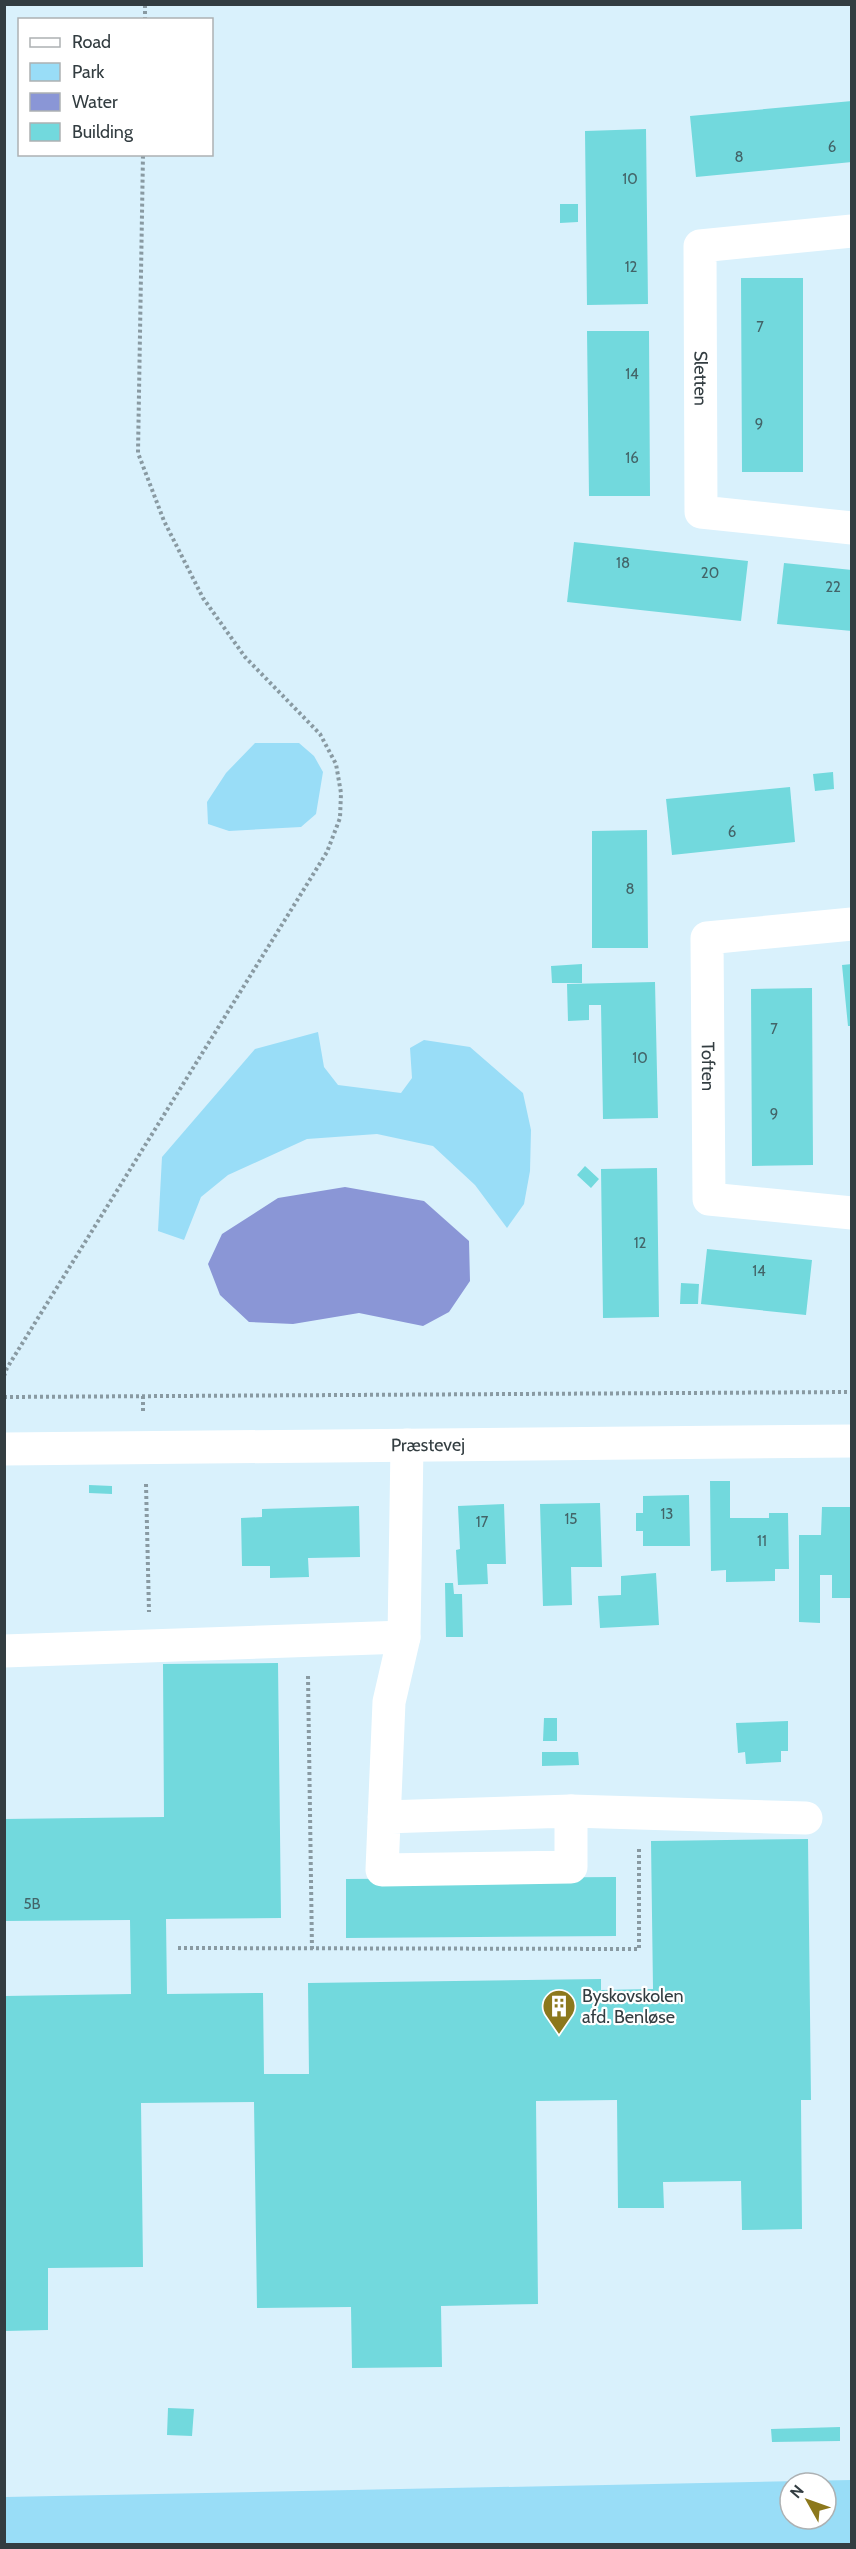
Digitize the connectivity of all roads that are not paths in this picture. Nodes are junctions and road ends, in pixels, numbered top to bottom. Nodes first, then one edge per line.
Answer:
1 (852, 231) edge
2 (852, 528) edge
3 (852, 924) edge
4 (852, 1213) edge
5 (852, 1441) edge
6 (407, 1445) junction
7 (4, 1449) edge
8 (404, 1637) junction
9 (4, 1651) edge
10 (570, 1810) junction
11 (384, 1817) junction
12 (806, 1818) dead end

1 - 2 street, Sletten
3 - 4 street, Toften
5 - 6 street, Præstevej
6 - 7 street, Præstevej
6 - 8 street
8 - 9 street
8 - 11 street
10 - 11 street
10 - 11 street
10 - 12 street

